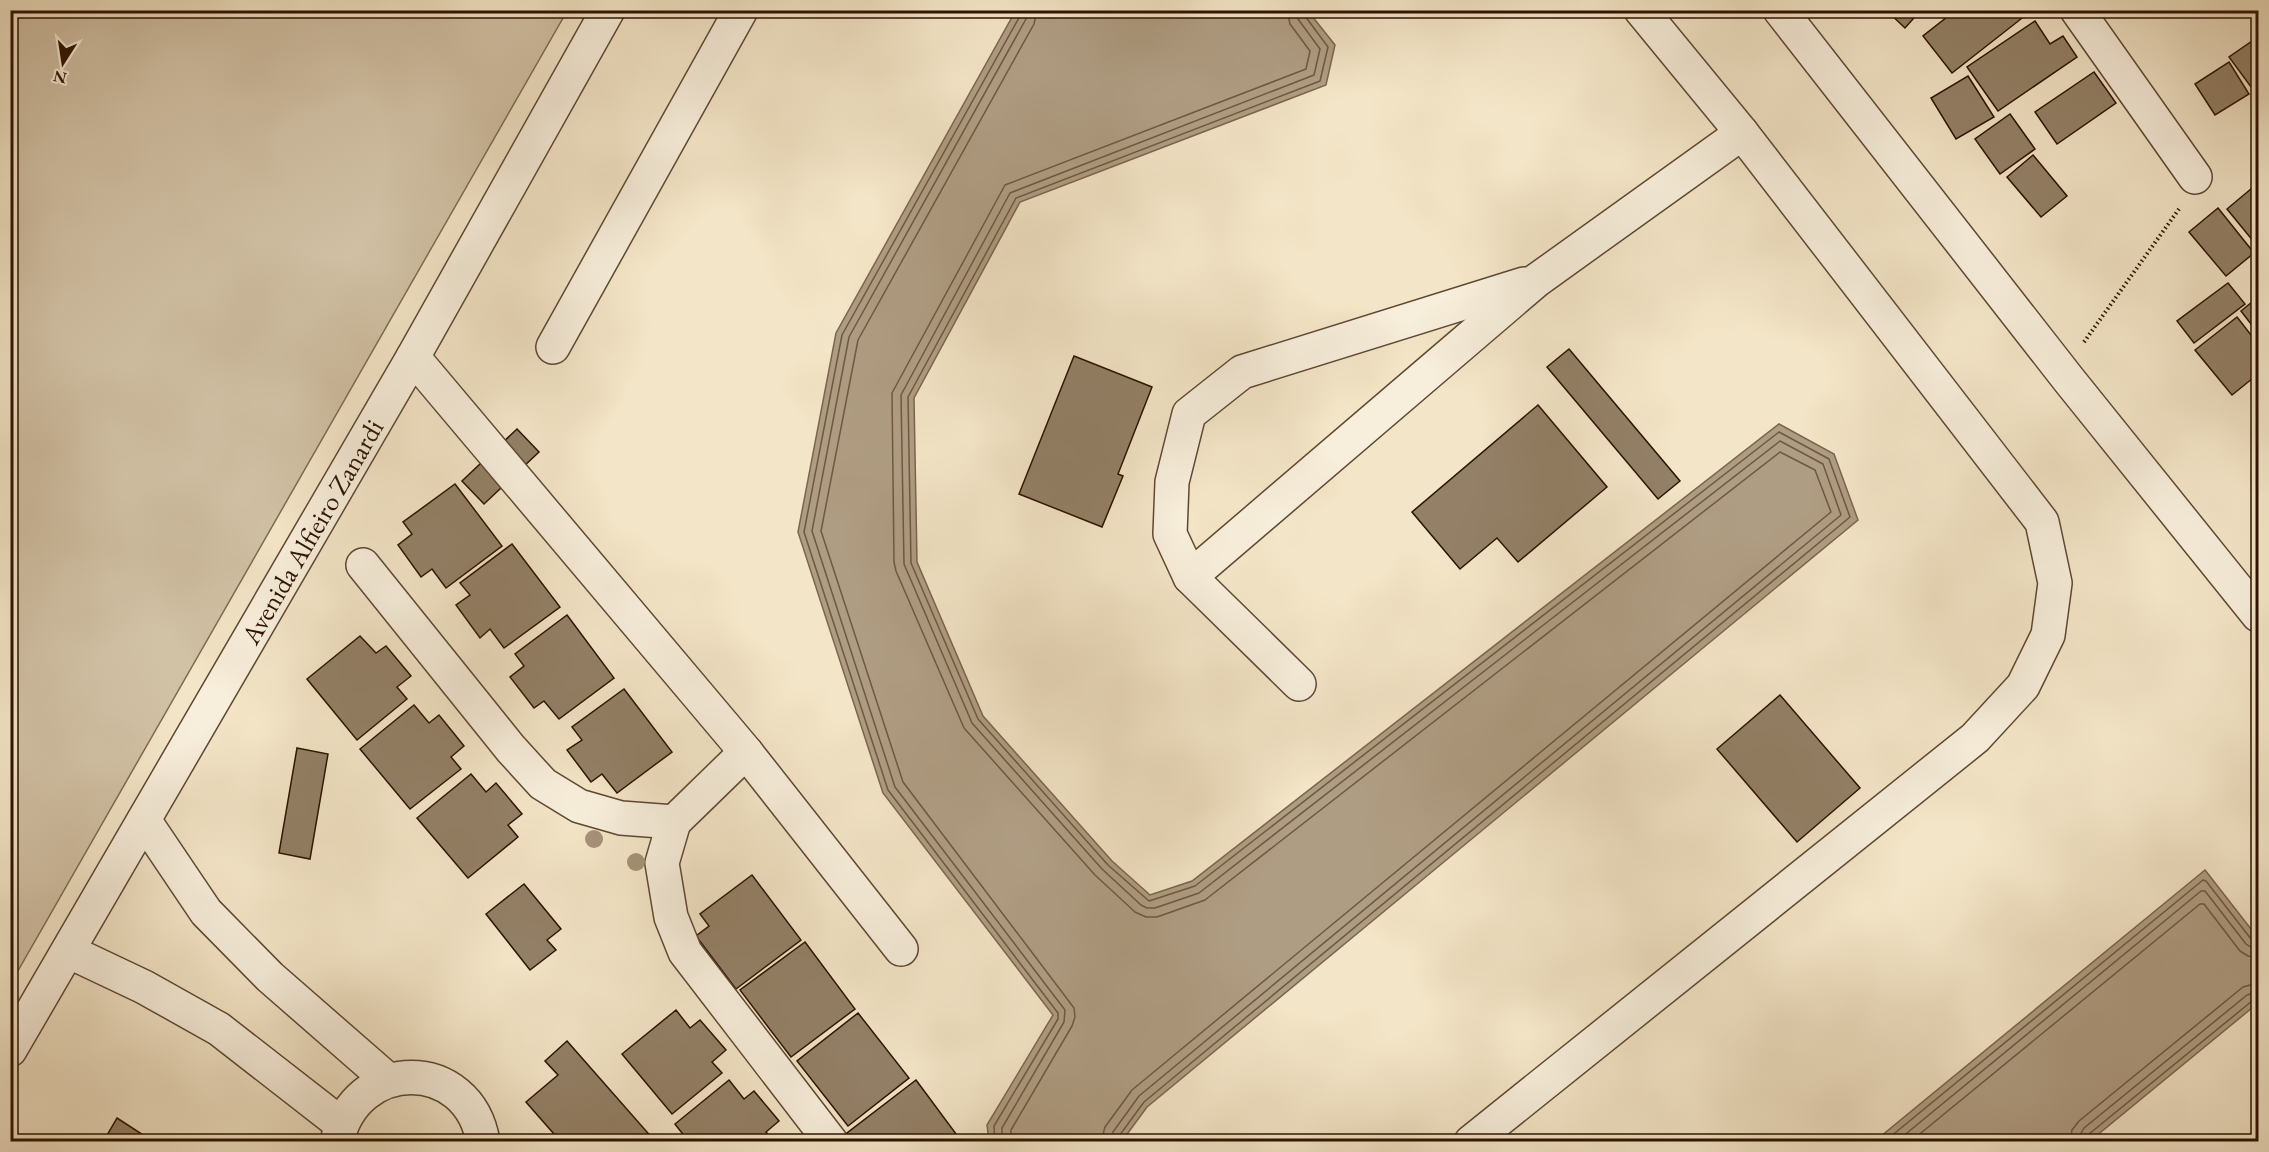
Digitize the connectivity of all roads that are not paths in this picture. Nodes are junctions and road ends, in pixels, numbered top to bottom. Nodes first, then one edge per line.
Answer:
1 (608, 10) edge
2 (741, 10) edge
3 (1641, 10) edge
4 (1779, 10) edge
5 (2077, 10) edge
6 (1742, 134) junction
7 (2194, 177) road end
8 (1537, 280) junction
9 (553, 347) dead end
10 (412, 357) junction
11 (363, 565) dead end
12 (1190, 577) junction
13 (2259, 615) edge
14 (1299, 684) dead end
15 (746, 752) junction
16 (144, 820) junction
17 (674, 822) junction
18 (901, 949) dead end
19 (68, 951) junction
20 (10, 1050) edge
21 (388, 1080) junction
22 (339, 1133) edge
23 (483, 1142) edge
24 (831, 1142) edge
25 (1471, 1142) edge

1 - 10 street, Avenida Alfieiro Zanardi
2 - 9 street
3 - 6 street
4 - 13 street
5 - 7 street
6 - 8 street
6 - 25 street
8 - 12 street
8 - 12 street
10 - 15 street
10 - 16 street, Avenida Alfieiro Zanardi
11 - 17 street
12 - 14 street
15 - 17 street
15 - 18 street
16 - 19 street, Avenida Alfieiro Zanardi
16 - 21 street
17 - 24 street
19 - 20 street, Avenida Alfieiro Zanardi
19 - 22 street
21 - 22 street
21 - 23 street

